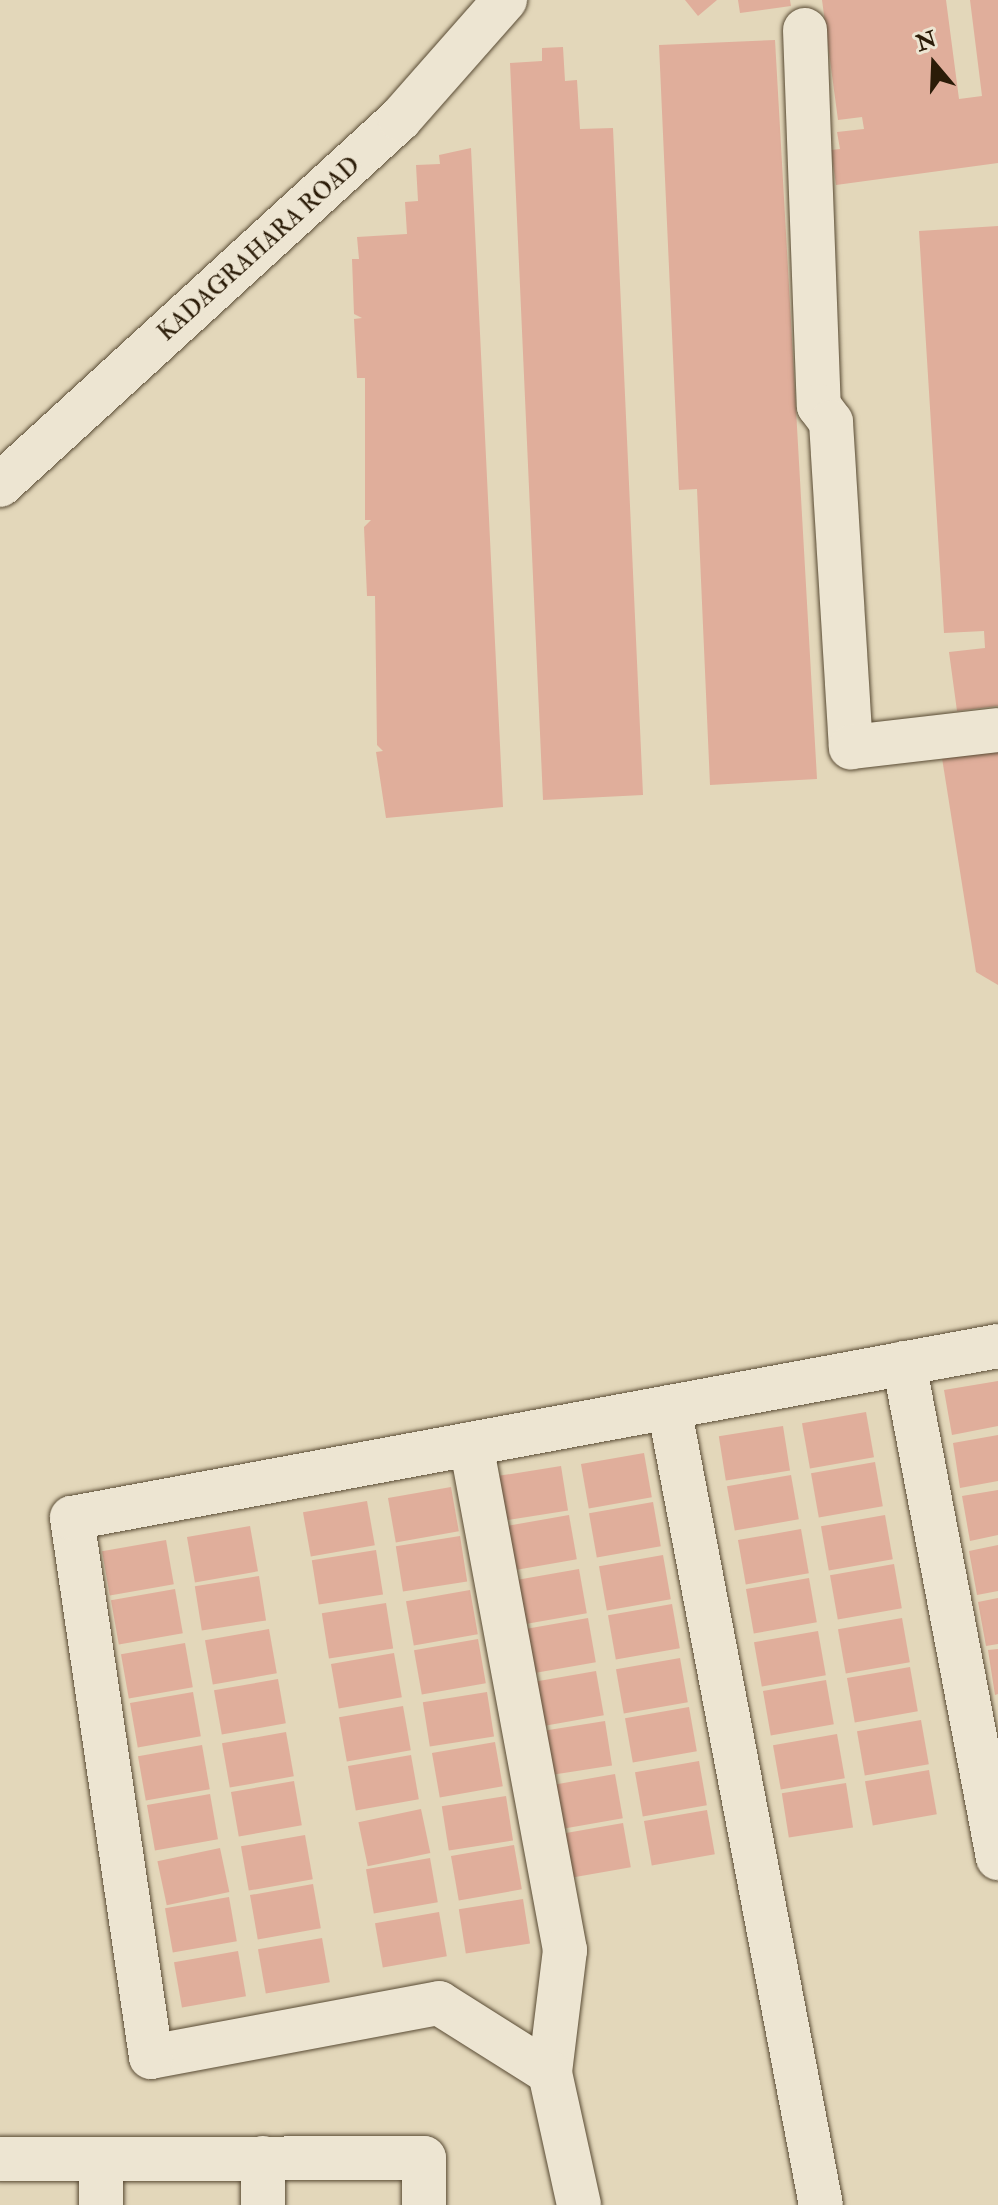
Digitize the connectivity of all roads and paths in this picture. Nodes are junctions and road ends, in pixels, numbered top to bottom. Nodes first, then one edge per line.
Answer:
1 (505, 0) edge
2 (805, 30) dead end
3 (0, 485) edge
4 (998, 730) edge
5 (998, 1346) edge
6 (904, 1363) junction
7 (669, 1407) junction
8 (471, 1444) junction
9 (998, 1858) edge
10 (550, 2073) junction
11 (263, 2158) junction
12 (0, 2159) edge
13 (101, 2159) junction
14 (101, 2205) edge
15 (263, 2205) edge
16 (424, 2205) edge
17 (579, 2205) edge
18 (821, 2205) edge

1 - 3 street, KADAGRAHARA ROAD
2 - 4 street
5 - 6 street
6 - 7 street
6 - 9 street
7 - 8 street
7 - 18 street
8 - 10 street
8 - 10 street
10 - 17 street
11 - 13 street
11 - 15 street
11 - 16 street
12 - 13 street
13 - 14 street

